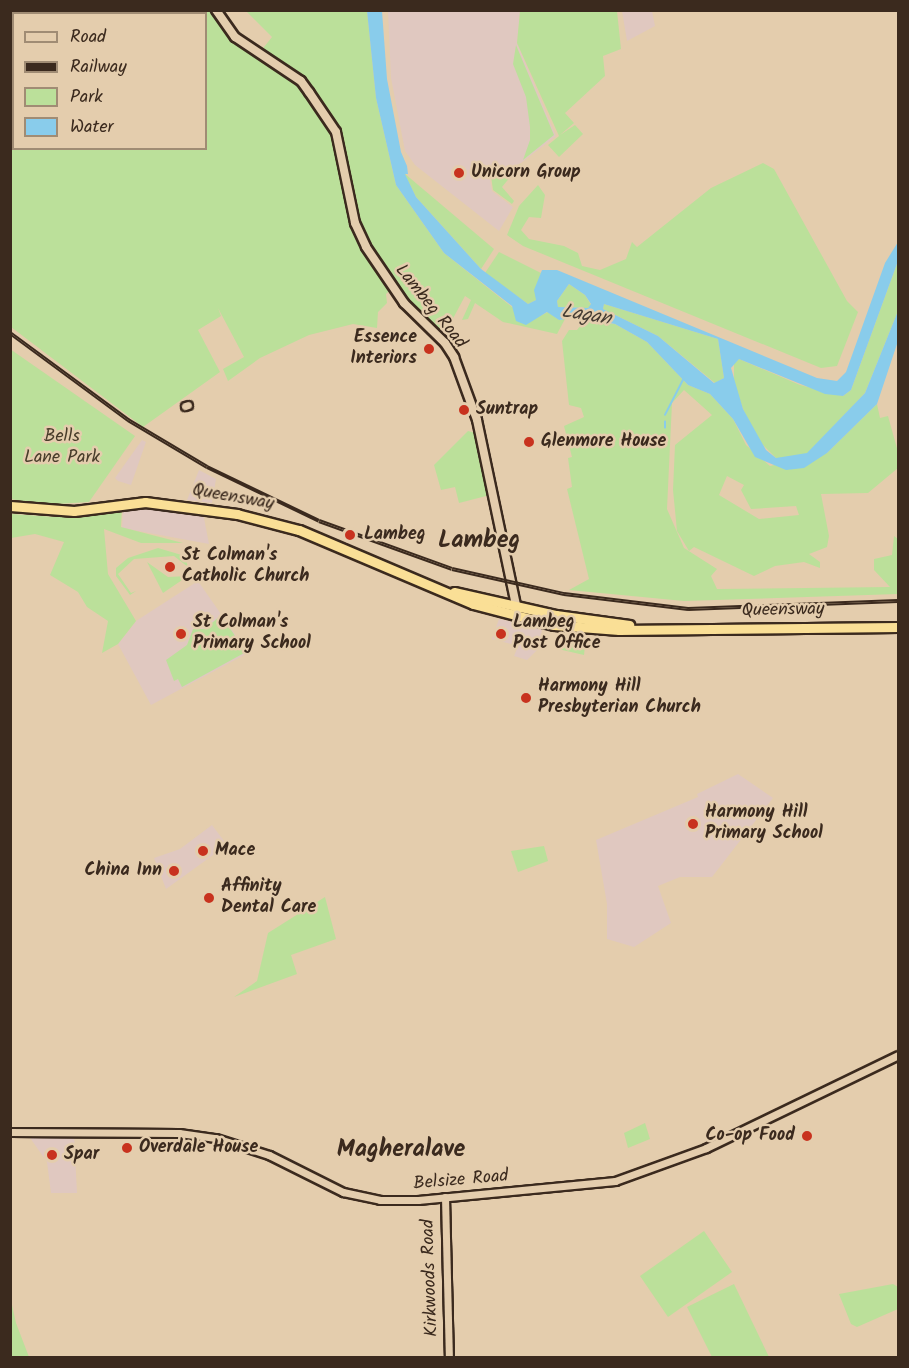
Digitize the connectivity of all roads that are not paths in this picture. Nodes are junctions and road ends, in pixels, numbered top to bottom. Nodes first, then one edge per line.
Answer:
1 (216, 10) edge
2 (10, 506) edge
3 (438, 588) junction
4 (516, 607) junction
5 (507, 615) junction
6 (523, 618) junction
7 (898, 627) edge
8 (667, 629) junction
9 (898, 1055) edge
10 (10, 1132) edge
11 (445, 1197) junction
12 (449, 1358) edge

1 - 4 main road, Lambeg Road
2 - 3 highway, Queensway
3 - 4 highway, Queensway
3 - 5 highway, Queensway
4 - 5 main road
4 - 6 main road
4 - 8 highway, Queensway
5 - 6 highway, Queensway
6 - 8 highway, Queensway
7 - 8 highway, Queensway
9 - 11 street, Belsize Road
10 - 11 street, Belsize Road
11 - 12 street, Kirkwoods Road

